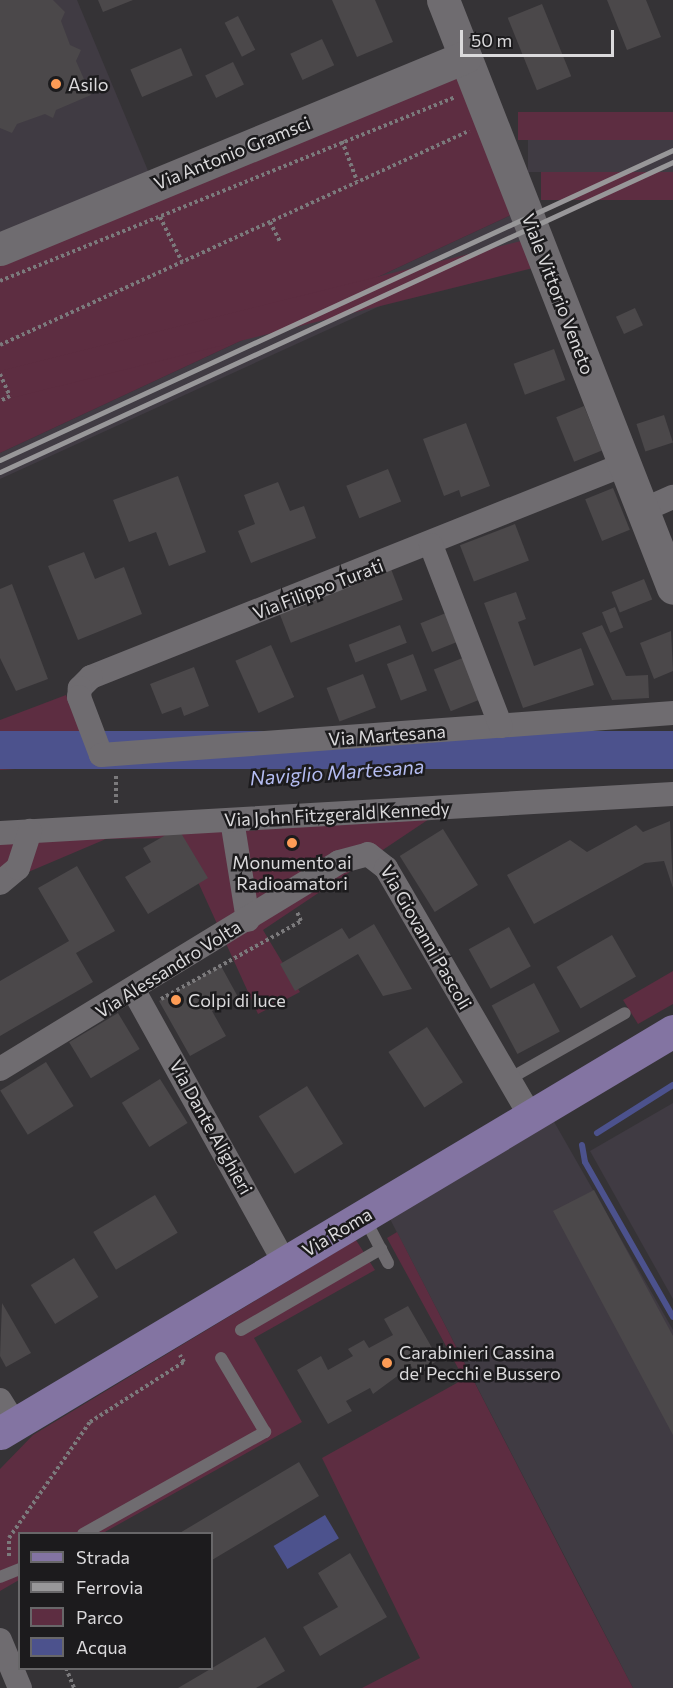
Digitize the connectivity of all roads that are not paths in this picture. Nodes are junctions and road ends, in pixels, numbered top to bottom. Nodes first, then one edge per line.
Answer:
1 (443, 0) edge
2 (465, 57) junction
3 (0, 249) edge
4 (623, 465) junction
5 (673, 497) edge
6 (641, 511) junction
7 (431, 544) junction
8 (673, 588) edge
9 (673, 713) edge
10 (501, 726) junction
11 (109, 762) joint
12 (673, 795) edge
13 (232, 820) junction
14 (30, 831) junction
15 (0, 833) edge
16 (0, 883) edge
17 (248, 920) junction
18 (134, 991) junction
19 (625, 1013) dead end
20 (673, 1031) edge
21 (0, 1069) edge
22 (509, 1079) junction
23 (531, 1117) junction
24 (363, 1216) junction
25 (381, 1249) junction
26 (285, 1263) junction
27 (388, 1263) dead end
28 (241, 1330) dead end
29 (221, 1358) dead end
30 (5, 1419) edge
31 (85, 1532) edge
32 (17, 1570) edge
33 (0, 1577) edge
34 (0, 1640) edge
35 (20, 1688) edge

1 - 2 street, Viale Vittorio Veneto
2 - 3 street, Via Antonio Gramsci
2 - 4 street, Viale Vittorio Veneto
4 - 6 street, Viale Vittorio Veneto
4 - 7 street, Via Filippo Turati
5 - 6 street
6 - 8 street, Viale Vittorio Veneto
7 - 10 street
7 - 11 street, Via Filippo Turati
9 - 10 street, Via Martesana
10 - 11 street, Via Martesana
12 - 13 street, Via John Fitzgerald Kennedy
13 - 14 street, Via John Fitzgerald Kennedy
13 - 17 street, Via Alessandro Volta
14 - 15 street, Via John Fitzgerald Kennedy
14 - 16 street
17 - 18 street, Via Alessandro Volta
17 - 22 street, Via Giovanni Pascoli
18 - 21 street, Via Alessandro Volta
18 - 26 street, Via Dante Alighieri
19 - 22 lane
20 - 23 main road, Via Roma
22 - 23 street, Via Giovanni Pascoli
23 - 24 main road, Via Roma
24 - 25 lane
24 - 26 main road, Via Roma
25 - 27 lane
25 - 28 lane
26 - 30 main road, Via Roma
29 - 31 lane
32 - 33 lane
34 - 35 street

